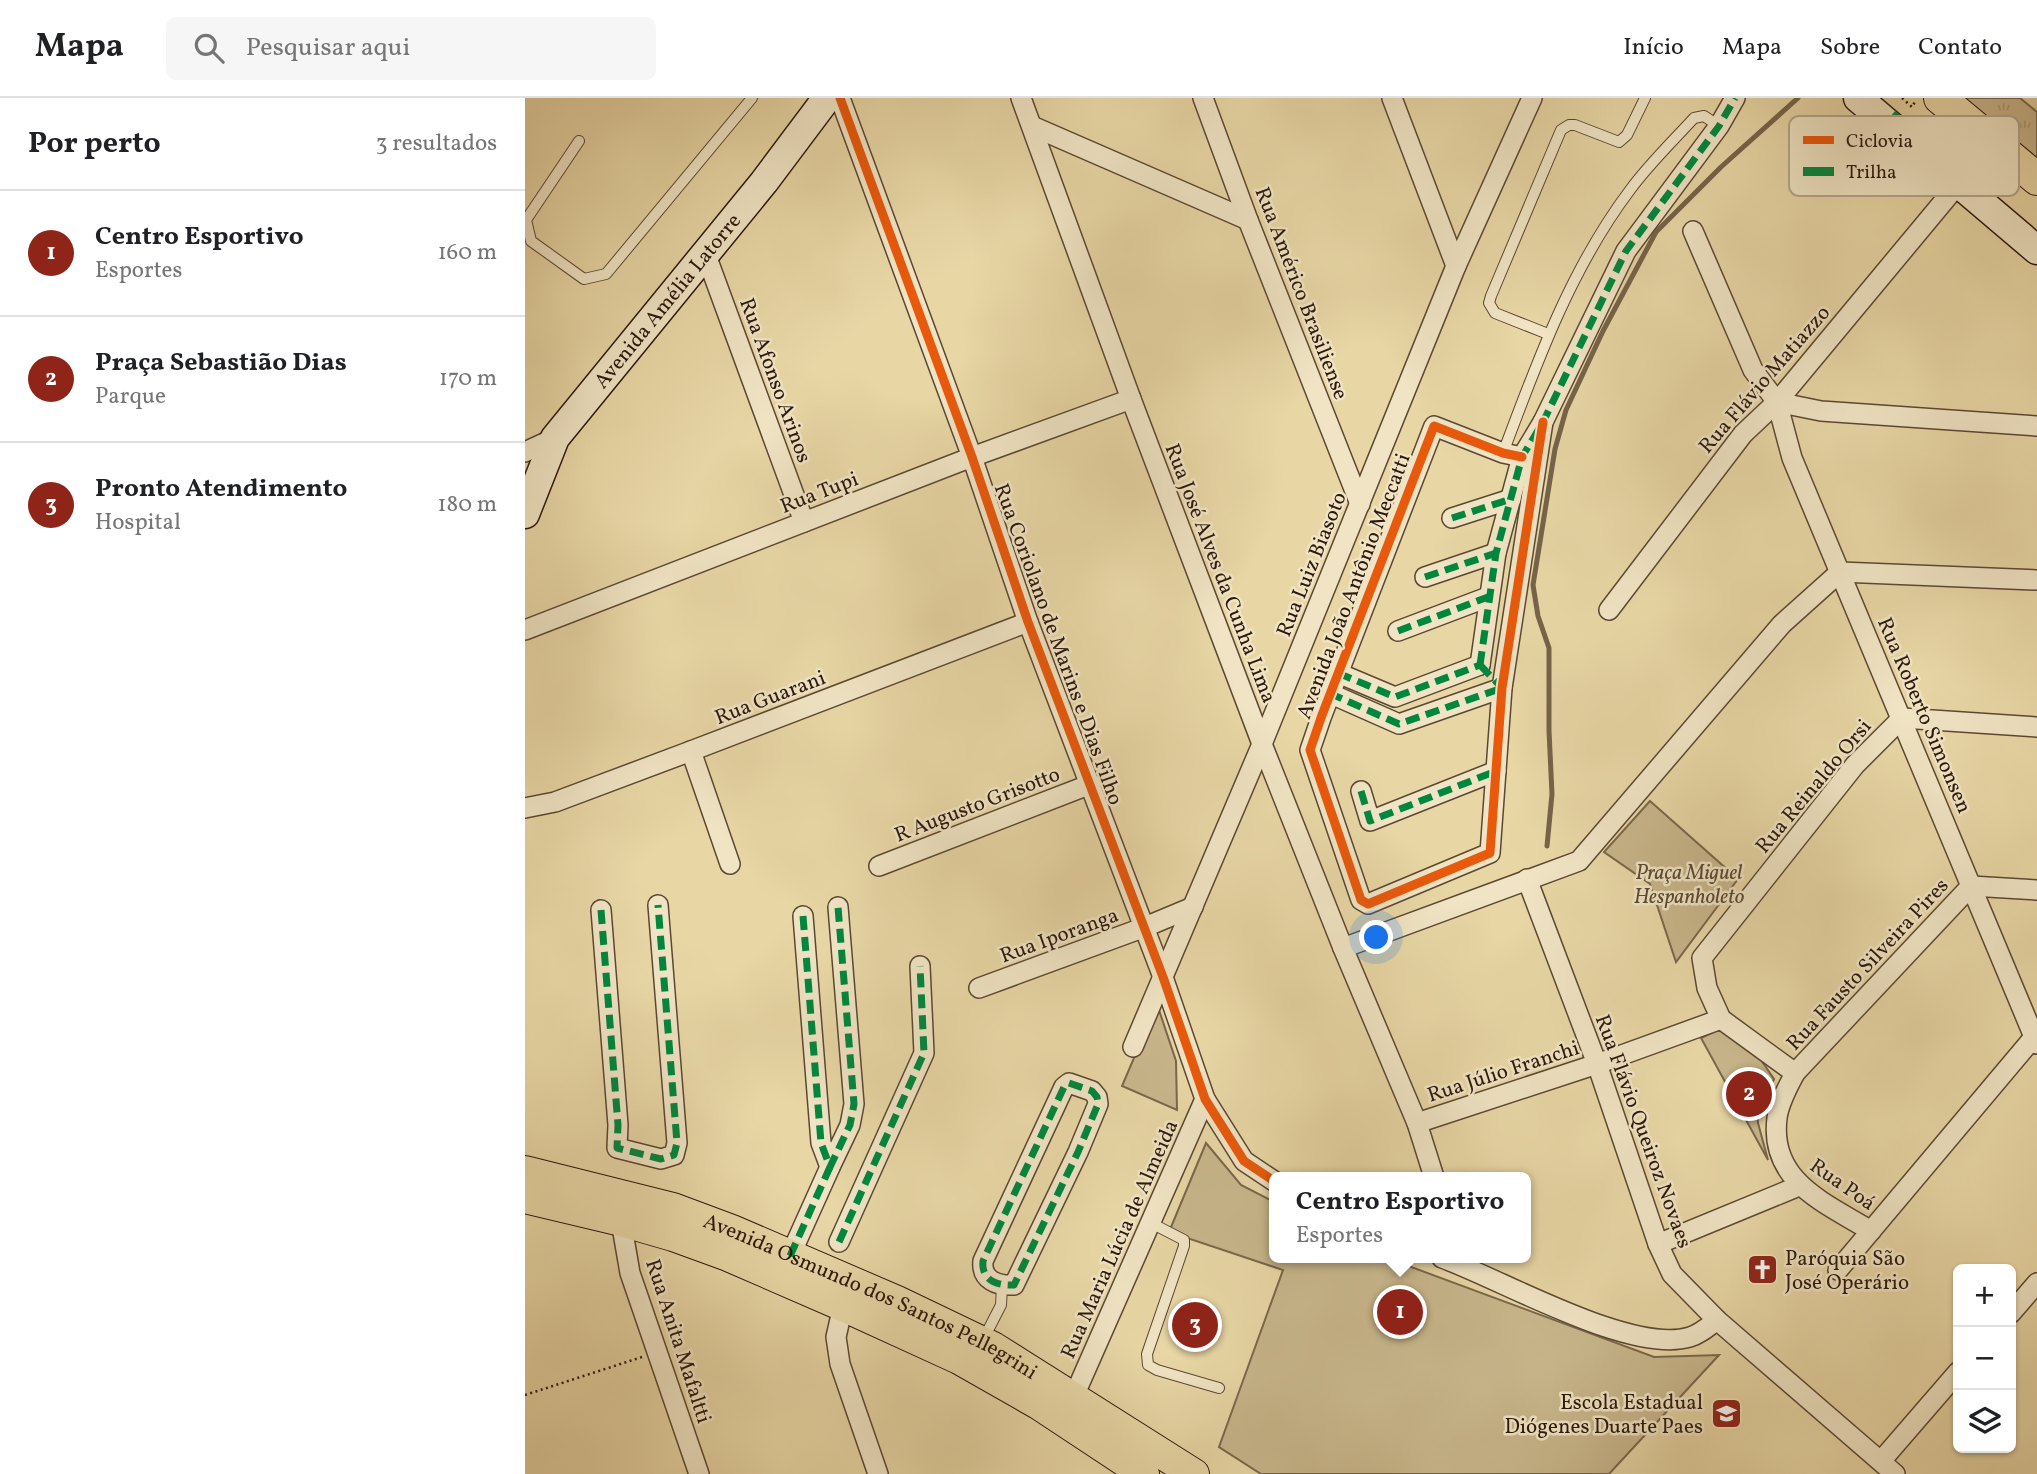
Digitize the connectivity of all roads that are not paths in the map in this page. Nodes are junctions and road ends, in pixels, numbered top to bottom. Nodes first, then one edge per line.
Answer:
1 (752, 98) edge
2 (827, 98) edge
3 (840, 98) edge
4 (1021, 98) edge
5 (1203, 98) edge
6 (1392, 98) edge
7 (1532, 98) edge
8 (1645, 98) edge
9 (1858, 98) edge
10 (1940, 98) edge
11 (1735, 100) edge
12 (1879, 116) edge
13 (1962, 116) edge
14 (1032, 127) junction
15 (1719, 127) junction
16 (579, 141) dead end
17 (2019, 164) edge
18 (2037, 179) edge
19 (1948, 196) edge
20 (1974, 196) edge
21 (1248, 220) junction
22 (1693, 231) dead end
23 (2037, 250) edge
24 (706, 255) junction
25 (1457, 266) junction
26 (1548, 334) junction
27 (1131, 399) junction
28 (1777, 402) junction
29 (1543, 422) junction
30 (2037, 426) edge
31 (555, 438) junction
32 (525, 452) edge
33 (1513, 455) junction
34 (972, 457) junction
35 (1511, 499) junction
36 (1360, 504) junction
37 (525, 514) edge
38 (1451, 518) dead end
39 (804, 522) junction
40 (1496, 553) junction
41 (1840, 572) junction
42 (1425, 577) dead end
43 (2037, 580) edge
44 (1488, 597) junction
45 (1609, 610) dead end
46 (1028, 622) junction
47 (525, 630) edge
48 (1398, 631) dead end
49 (1480, 664) junction
50 (1338, 673) junction
51 (1502, 688) junction
52 (1329, 693) junction
53 (1902, 718) junction
54 (2037, 727) edge
55 (1262, 744) junction
56 (691, 751) junction
57 (1496, 771) junction
58 (1091, 784) junction
59 (1361, 792) dead end
60 (525, 808) edge
61 (730, 864) dead end
62 (879, 866) dead end
63 (1527, 879) junction
64 (1971, 886) junction
65 (2037, 890) edge
66 (658, 905) dead end
67 (838, 907) dead end
68 (1193, 907) junction
69 (601, 910) dead end
70 (803, 916) dead end
71 (1145, 928) junction
72 (1343, 948) junction
73 (920, 966) dead end
74 (1164, 977) junction
75 (979, 988) dead end
76 (1721, 1019) junction
77 (2036, 1039) edge
78 (1133, 1047) dead end
79 (1597, 1064) junction
80 (1795, 1073) junction
81 (1206, 1099) junction
82 (1417, 1123) junction
83 (1777, 1135) joint
84 (830, 1167) junction
85 (525, 1171) edge
86 (1432, 1172) edge
87 (1269, 1178) edge
88 (1799, 1186) junction
89 (525, 1198) edge
90 (621, 1221) junction
91 (1151, 1223) junction
92 (1871, 1231) junction
93 (839, 1242) dead end
94 (1657, 1244) junction
95 (790, 1256) junction
96 (1464, 1263) edge
97 (1838, 1270) dead end
98 (2037, 1283) edge
99 (1002, 1286) junction
100 (843, 1306) junction
101 (2016, 1307) edge
102 (1717, 1321) junction
103 (982, 1342) junction
104 (1953, 1379) edge
105 (1219, 1388) dead end
106 (1074, 1396) junction
107 (1888, 1467) edge
108 (699, 1474) edge
109 (878, 1474) edge
110 (1144, 1474) edge
111 (1194, 1474) edge

1 - 16 lane
2 - 24 main road, Avenida Amélia Latorre
3 - 34 street, Rua Coriolano de Marins e Dias Filho
4 - 14 street, Rua José Alves da Cunha Lima
5 - 21 street, Rua Américo Brasiliense
6 - 25 street
7 - 25 street, Rua Luiz Biasoto
8 - 26 lane
9 - 12 main road
10 - 13 highway
11 - 15 street
14 - 21 street
14 - 27 street, Rua José Alves da Cunha Lima
15 - 26 lane
15 - 29 street
17 - 18 highway
19 - 28 street, Rua Flávio Matiazzo
20 - 23 main road
21 - 36 street, Rua Américo Brasiliense
22 - 28 street
24 - 31 main road, Avenida Amélia Latorre
24 - 39 street, Rua Afonso Arinos
25 - 36 street, Rua Luiz Biasoto
26 - 33 lane
27 - 34 street, Rua Tupi
27 - 55 street, Rua José Alves da Cunha Lima
28 - 30 street
28 - 41 street, Rua Roberto Simonsen
28 - 45 street, Rua Flávio Matiazzo
29 - 33 street
29 - 51 street, Avenida João Antônio Meccatti
31 - 32 street
31 - 37 main road, Avenida Amélia Latorre
33 - 35 street
33 - 50 street, Avenida João Antônio Meccatti
34 - 39 street, Rua Tupi
34 - 46 street, Rua Coriolano de Marins e Dias Filho
35 - 38 street
35 - 40 street
36 - 55 street, Rua Luiz Biasoto
39 - 47 street, Rua Tupi
40 - 42 street
40 - 44 street
41 - 43 street
41 - 53 street, Rua Roberto Simonsen
41 - 63 street
44 - 48 street
44 - 49 street
46 - 56 street, Rua Guarani
46 - 58 street, Rua Coriolano de Marins e Dias Filho
49 - 50 street
49 - 51 street
50 - 52 street, Avenida João Antônio Meccatti
51 - 52 street
51 - 57 street, Avenida João Antônio Meccatti
52 - 57 street, Avenida João Antônio Meccatti
53 - 54 street, Rua Reinaldo Orsi
53 - 64 street, Rua Roberto Simonsen
53 - 76 street, Rua Reinaldo Orsi
55 - 68 street, Rua Luiz Biasoto
55 - 72 street, Rua José Alves da Cunha Lima
56 - 60 street, Rua Guarani
56 - 61 street
57 - 59 street
58 - 62 street, R Augusto Grisotto
58 - 71 street, Rua Coriolano de Marins e Dias Filho
63 - 72 street
63 - 79 street, Rua Flávio Queiroz Novaes
64 - 65 street, Rua Fausto Silveira Pires
64 - 77 street, Rua Roberto Simonsen
64 - 80 street, Rua Fausto Silveira Pires
66 - 69 street
67 - 84 street
68 - 71 street, Rua Iporanga
68 - 74 street, Rua Luiz Biasoto
70 - 84 street
71 - 74 street, Rua Coriolano de Marins e Dias Filho
71 - 75 street, Rua Iporanga
72 - 82 street, Rua José Alves da Cunha Lima
73 - 93 street
74 - 78 street, Rua Luiz Biasoto
74 - 81 street, Rua Coriolano de Marins e Dias Filho
76 - 79 street, Rua Júlio Franchi
76 - 80 street
77 - 92 street
79 - 82 street, Rua Júlio Franchi
79 - 94 street, Rua Flávio Queiroz Novaes
80 - 83 street, Rua Fausto Silveira Pires
81 - 87 street, Rua Coriolano de Marins e Dias Filho
81 - 91 street, Rua Maria Lúcia de Almeida
82 - 86 street, Rua José Alves da Cunha Lima
83 - 88 street, Rua Poá
84 - 95 street
85 - 95 main road, Avenida Osmundo dos Santos Pellegrini
88 - 92 street, Rua Poá
88 - 94 street
89 - 90 main road, Avenida Osmundo dos Santos Pellegrini
90 - 100 main road, Avenida Osmundo dos Santos Pellegrini
90 - 108 street, Rua Anita Mafaltti
91 - 105 lane
91 - 106 street, Rua Maria Lúcia de Almeida
92 - 97 street
94 - 102 street, Rua Flávio Queiroz Novaes
95 - 103 main road, Avenida Osmundo dos Santos Pellegrini
96 - 102 street
98 - 101 street
99 - 99 street
99 - 103 lane
100 - 109 street
100 - 110 main road, Avenida Osmundo dos Santos Pellegrini
102 - 107 street, Rua Flávio Queiroz Novaes
103 - 106 main road, Avenida Osmundo dos Santos Pellegrini
104 - 107 street
106 - 111 main road, Avenida Osmundo dos Santos Pellegrini

